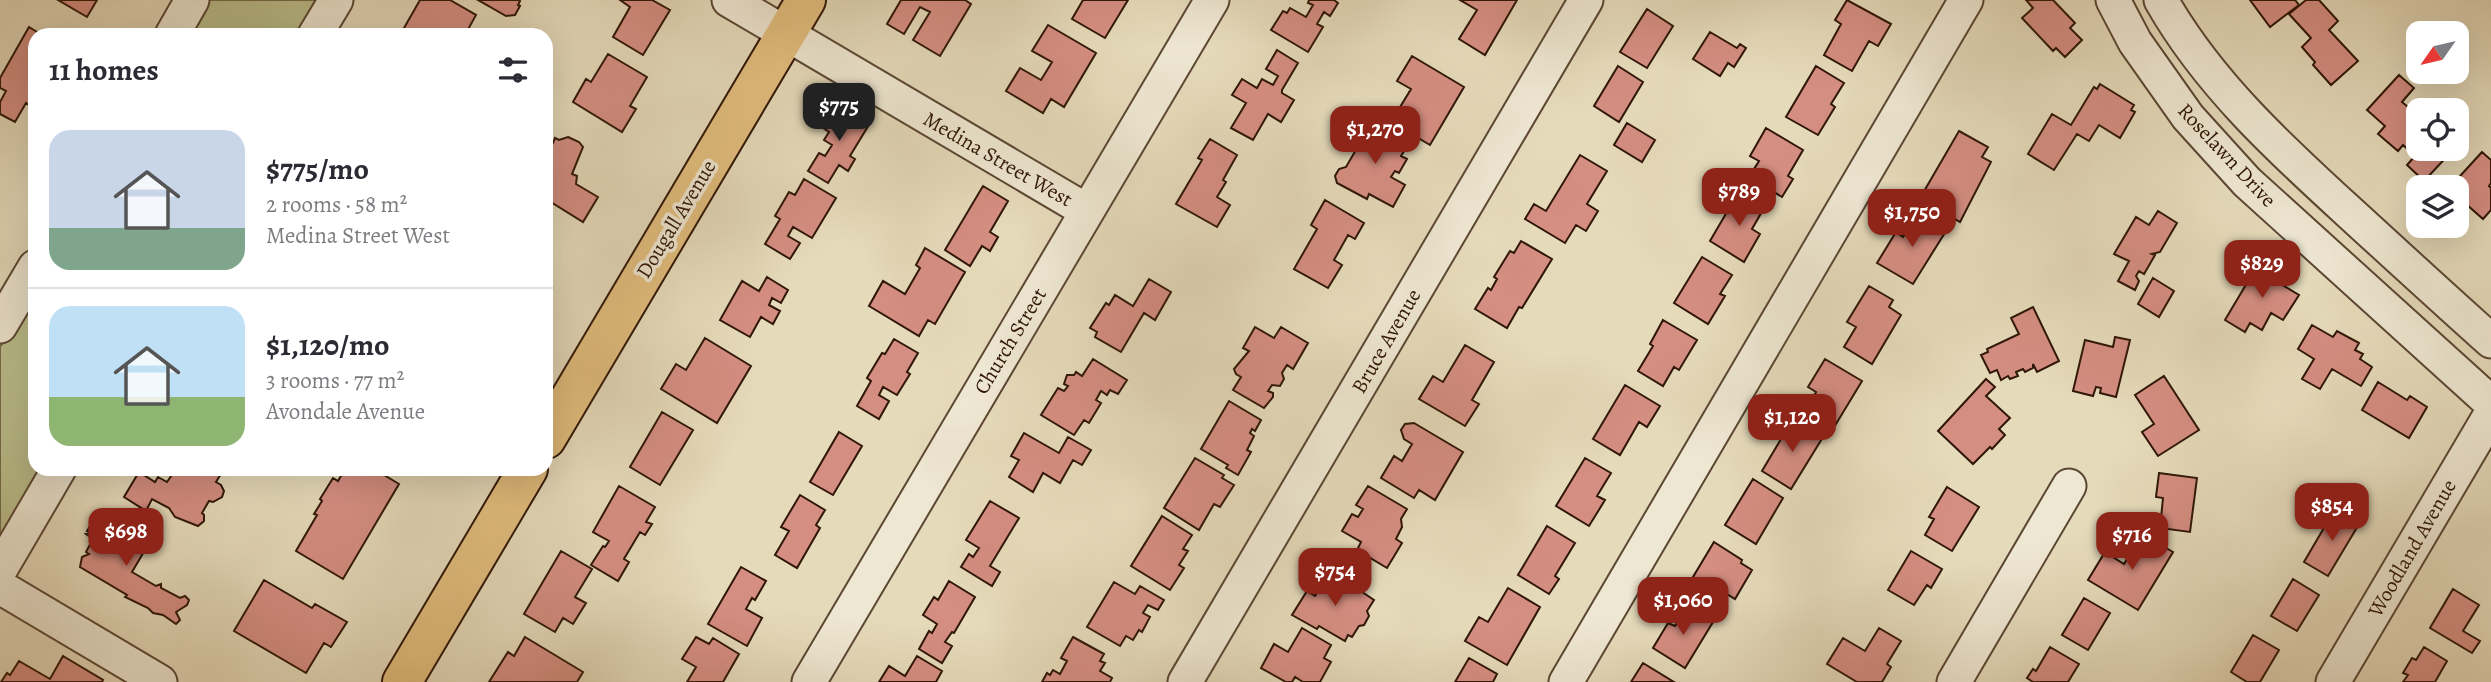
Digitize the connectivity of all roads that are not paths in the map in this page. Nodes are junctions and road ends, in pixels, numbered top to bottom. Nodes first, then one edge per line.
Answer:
1 (192, 0) edge
2 (336, 0) edge
3 (729, 0) edge
4 (806, 0) edge
5 (1212, 0) edge
6 (1586, 0) edge
7 (1966, 0) edge
8 (2113, 0) edge
9 (2161, 0) edge
10 (176, 28) edge
11 (319, 28) edge
12 (786, 34) junction
13 (1087, 211) junction
14 (28, 279) edge
15 (0, 326) edge
16 (2491, 341) edge
17 (2491, 402) edge
18 (2491, 414) edge
19 (553, 427) edge
20 (55, 476) edge
21 (524, 476) edge
22 (2069, 486) dead end
23 (0, 569) edge
24 (0, 587) edge
25 (160, 682) edge
26 (402, 682) edge
27 (809, 682) edge
28 (1185, 682) edge
29 (1566, 682) edge
30 (1954, 682) edge
31 (2333, 682) edge

1 - 10 street
2 - 11 street
3 - 12 street, Medina Street West
4 - 12 main road, Dougall Avenue
5 - 13 street, Church Street
6 - 28 street, Bruce Avenue
7 - 29 street
8 - 17 street, Roselawn Drive
9 - 16 street, Roselawn Drive
12 - 13 street, Medina Street West
12 - 19 main road, Dougall Avenue
13 - 27 street, Church Street
14 - 15 street
18 - 31 street, Woodland Avenue
20 - 23 street
21 - 26 main road
22 - 30 street
24 - 25 street

